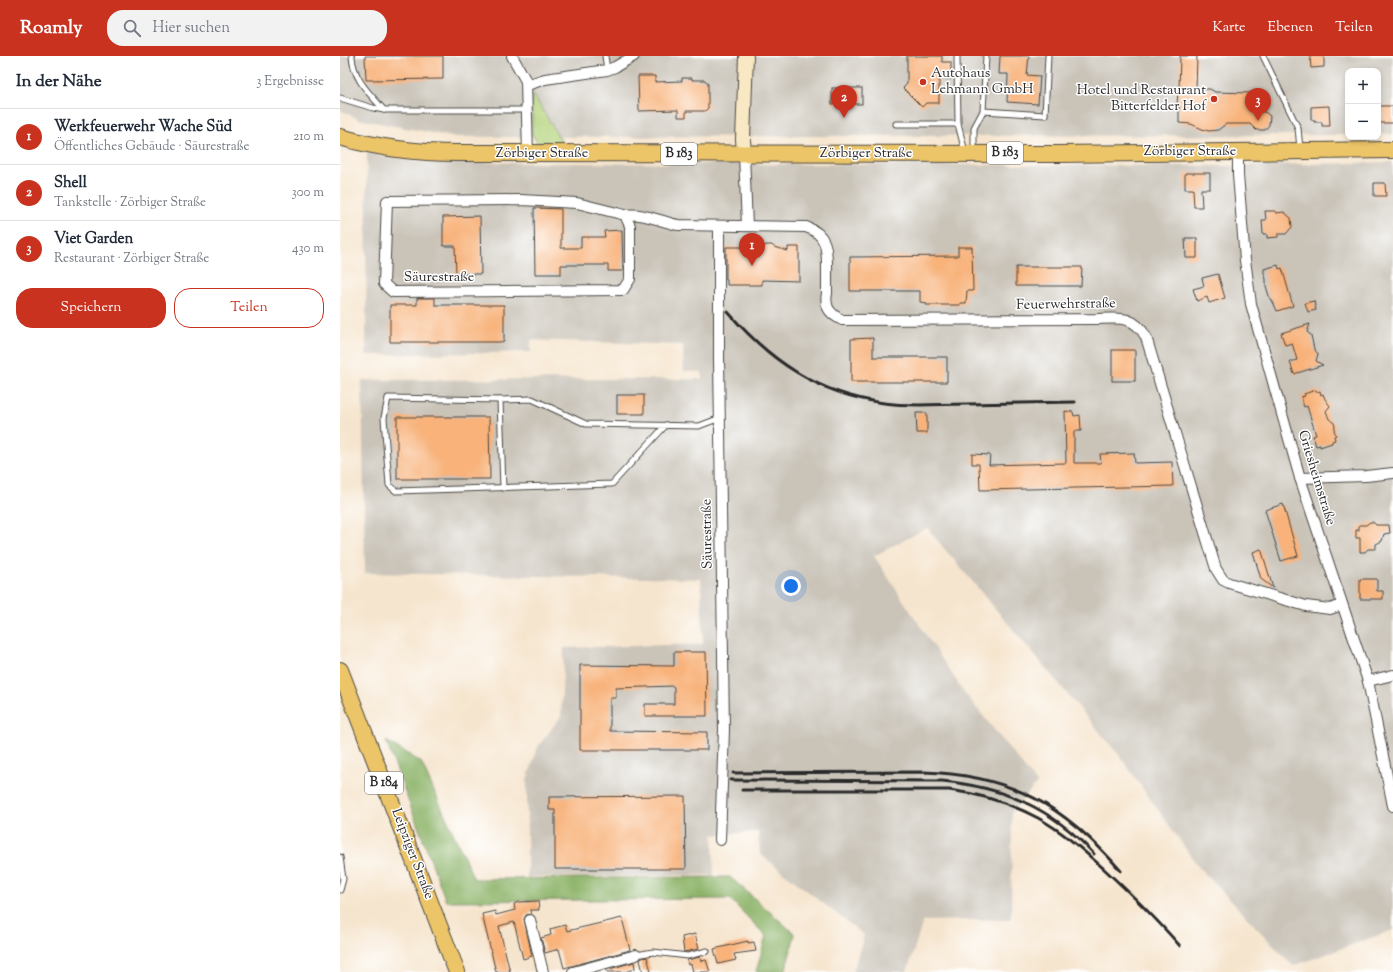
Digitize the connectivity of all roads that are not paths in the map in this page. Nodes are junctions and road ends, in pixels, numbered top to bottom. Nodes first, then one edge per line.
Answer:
1 (352, 56) edge
2 (512, 56) edge
3 (605, 56) edge
4 (634, 56) edge
5 (746, 56) edge
6 (957, 56) edge
7 (986, 56) edge
8 (1048, 56) edge
9 (1263, 56) edge
10 (607, 70) junction
11 (527, 85) junction
12 (340, 98) edge
13 (384, 110) junction
14 (527, 110) junction
15 (983, 111) junction
16 (896, 124) dead end
17 (958, 124) junction
18 (340, 137) edge
19 (1393, 150) edge
20 (1300, 151) junction
21 (1238, 152) junction
22 (970, 153) junction
23 (528, 154) junction
24 (744, 154) junction
25 (625, 215) junction
26 (747, 226) junction
27 (719, 227) junction
28 (500, 400) junction
29 (720, 418) junction
30 (666, 425) junction
31 (1393, 474) edge
32 (1300, 478) junction
33 (504, 488) junction
34 (1342, 605) junction
35 (340, 670) edge
36 (1393, 675) edge
37 (1368, 681) junction
38 (1393, 806) edge
39 (720, 840) dead end
40 (340, 857) edge
41 (340, 890) edge
42 (530, 920) dead end
43 (707, 951) dead end
44 (636, 955) joint
45 (457, 972) edge
46 (543, 972) edge
47 (573, 972) edge

1 - 13 lane
2 - 11 street
3 - 10 lane
4 - 10 street
5 - 24 street
6 - 17 lane
7 - 15 lane
8 - 15 lane
9 - 20 lane
10 - 11 street
11 - 14 street
12 - 13 lane
13 - 14 lane
14 - 23 street
15 - 22 lane
16 - 17 lane
17 - 22 lane
18 - 23 main road, Zörbiger Straße / B 183
19 - 20 main road, Zörbiger Straße / B 183
20 - 21 main road, Zörbiger Straße / B 183
21 - 22 main road, Zörbiger Straße / B 183
21 - 32 street, Griesheimstraße
22 - 24 main road, Zörbiger Straße / B 183
23 - 24 main road, Zörbiger Straße / B 183
24 - 26 street
25 - 25 street, Säurestraße
25 - 27 street, Säurestraße
26 - 27 street, Säurestraße
26 - 34 street, Feuerwehrstraße
27 - 29 street, Säurestraße
28 - 30 lane
28 - 33 lane
28 - 33 lane
29 - 30 lane
29 - 39 street, Säurestraße
30 - 33 lane
31 - 32 street
32 - 34 street, Griesheimstraße
34 - 37 street, Griesheimstraße
35 - 45 main road, Leipziger Straße / B 184
36 - 37 street
37 - 38 street, Griesheimstraße
40 - 41 lane
42 - 46 street
43 - 44 lane
44 - 47 street

